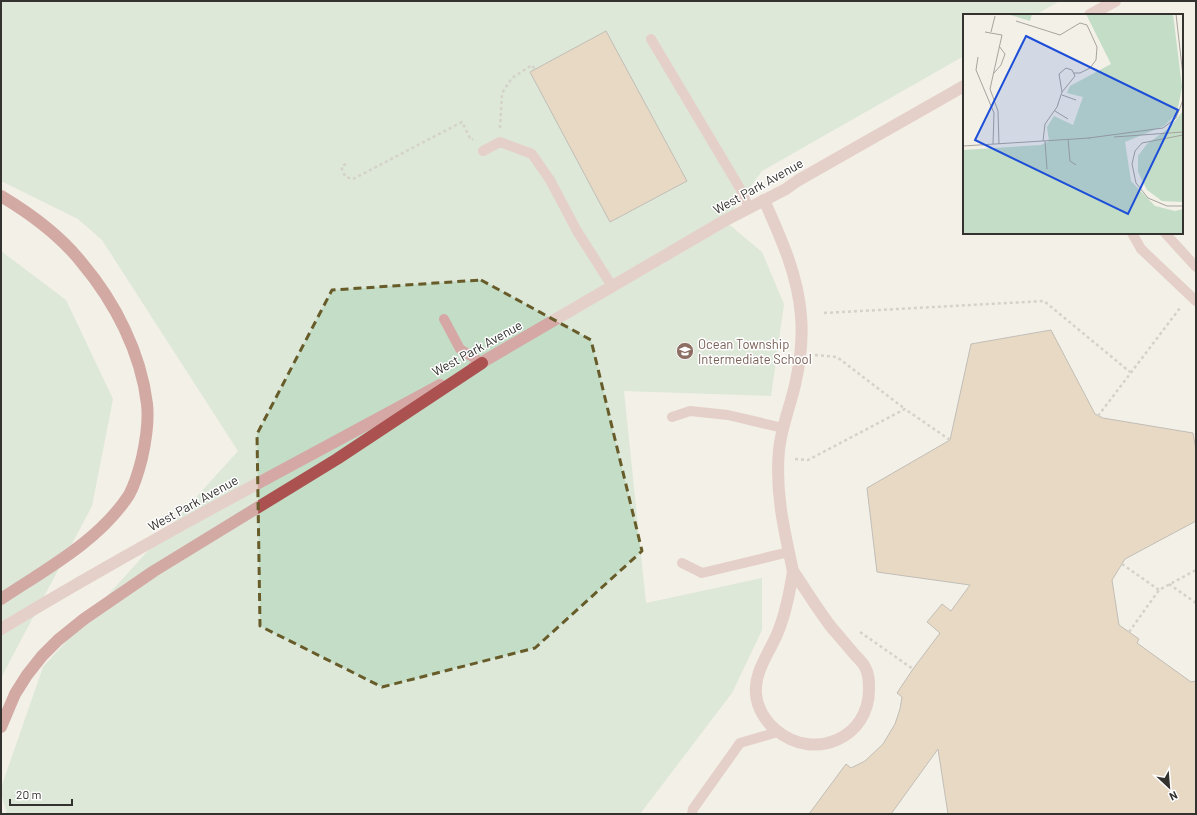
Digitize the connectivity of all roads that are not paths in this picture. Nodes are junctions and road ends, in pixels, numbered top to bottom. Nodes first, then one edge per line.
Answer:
1 (1115, 1) edge
2 (1092, 14) edge
3 (651, 39) dead end
4 (963, 87) edge
5 (483, 151) dead end
6 (1, 196) edge
7 (764, 200) junction
8 (749, 208) junction
9 (1133, 234) edge
10 (1166, 234) edge
11 (1196, 267) edge
12 (612, 286) junction
13 (1193, 299) edge
14 (444, 319) dead end
15 (482, 363) junction
16 (672, 417) dead end
17 (782, 428) junction
18 (789, 552) junction
19 (682, 563) dead end
20 (793, 570) junction
21 (1, 599) edge
22 (1, 629) edge
23 (1, 727) edge
24 (778, 732) junction
25 (692, 814) edge

1 - 2 street
3 - 8 lane
4 - 7 street, West Park Avenue
5 - 12 lane
6 - 21 highway
7 - 8 street, West Park Avenue
7 - 17 street
8 - 12 street, West Park Avenue
9 - 13 lane
10 - 11 lane
12 - 15 street, West Park Avenue
14 - 15 lane
15 - 22 street, West Park Avenue
15 - 23 highway
16 - 17 lane
17 - 18 street
18 - 19 lane
18 - 20 street
20 - 24 street
20 - 24 street
24 - 25 lane

